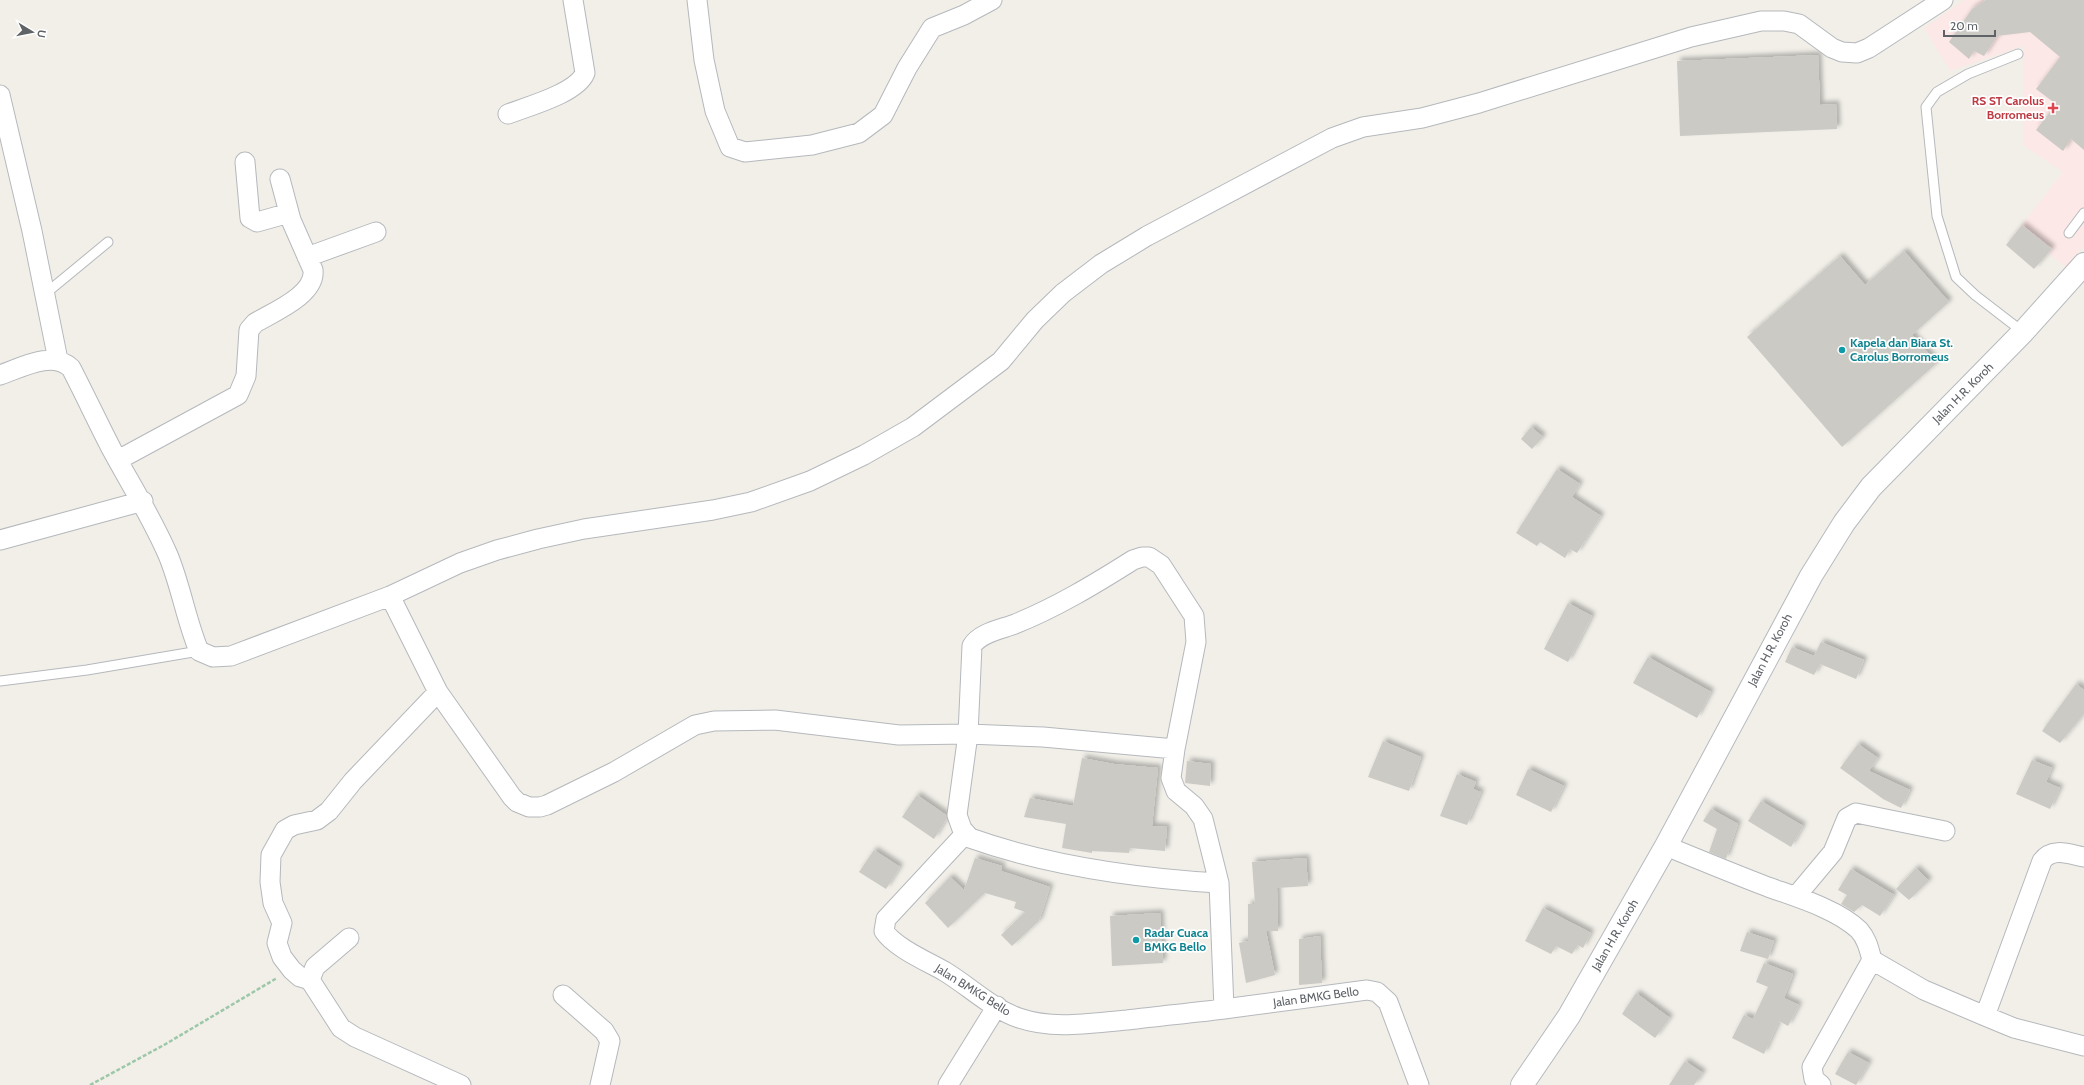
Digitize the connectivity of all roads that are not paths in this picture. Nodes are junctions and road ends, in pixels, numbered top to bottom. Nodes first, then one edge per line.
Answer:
1 (573, 0) edge
2 (697, 0) edge
3 (992, 0) edge
4 (1943, 0) edge
5 (2018, 54) dead end
6 (0, 95) edge
7 (508, 114) dead end
8 (245, 162) dead end
9 (280, 179) dead end
10 (289, 213) junction
11 (2084, 213) edge
12 (376, 232) dead end
13 (2069, 233) dead end
14 (108, 242) dead end
15 (307, 257) junction
16 (2084, 264) edge
17 (45, 294) junction
18 (2023, 332) junction
19 (58, 360) junction
20 (0, 375) edge
21 (118, 460) junction
22 (143, 501) junction
23 (0, 540) edge
24 (390, 596) junction
25 (199, 651) junction
26 (0, 681) edge
27 (438, 692) junction
28 (968, 734) junction
29 (1175, 749) junction
30 (1946, 831) dead end
31 (965, 834) junction
32 (1666, 846) junction
33 (2084, 857) edge
34 (1219, 883) junction
35 (1797, 895) junction
36 (349, 938) dead end
37 (1872, 960) junction
38 (310, 980) junction
39 (563, 996) dead end
40 (997, 1006) junction
41 (1224, 1010) junction
42 (1985, 1016) junction
43 (2084, 1046) edge
44 (461, 1085) edge
45 (600, 1085) edge
46 (948, 1085) edge
47 (1419, 1085) edge
48 (1522, 1085) edge
49 (1821, 1085) edge

1 - 7 street
2 - 3 street
4 - 24 street
5 - 18 lane
6 - 17 street
8 - 10 street
9 - 10 street
10 - 15 street
11 - 13 lane
12 - 15 street
14 - 17 lane
15 - 21 street
16 - 18 main road, Jalan H.R. Koroh
17 - 19 street
18 - 32 main road, Jalan H.R. Koroh
19 - 20 street
19 - 21 street
21 - 22 street
22 - 23 street
22 - 25 street
24 - 25 street
24 - 27 street
25 - 26 lane
27 - 28 street
27 - 38 street
28 - 29 street
28 - 29 street
28 - 31 street
29 - 34 street
30 - 35 street
31 - 34 street
31 - 40 street, Jalan BMKG Bello
32 - 35 street
32 - 48 main road, Jalan H.R. Koroh
33 - 42 street
34 - 41 street
35 - 37 street
36 - 38 street
37 - 42 street
37 - 49 street
38 - 44 street
39 - 45 street
40 - 41 street, Jalan BMKG Bello
40 - 46 street
41 - 47 street, Jalan BMKG Bello
42 - 43 street

